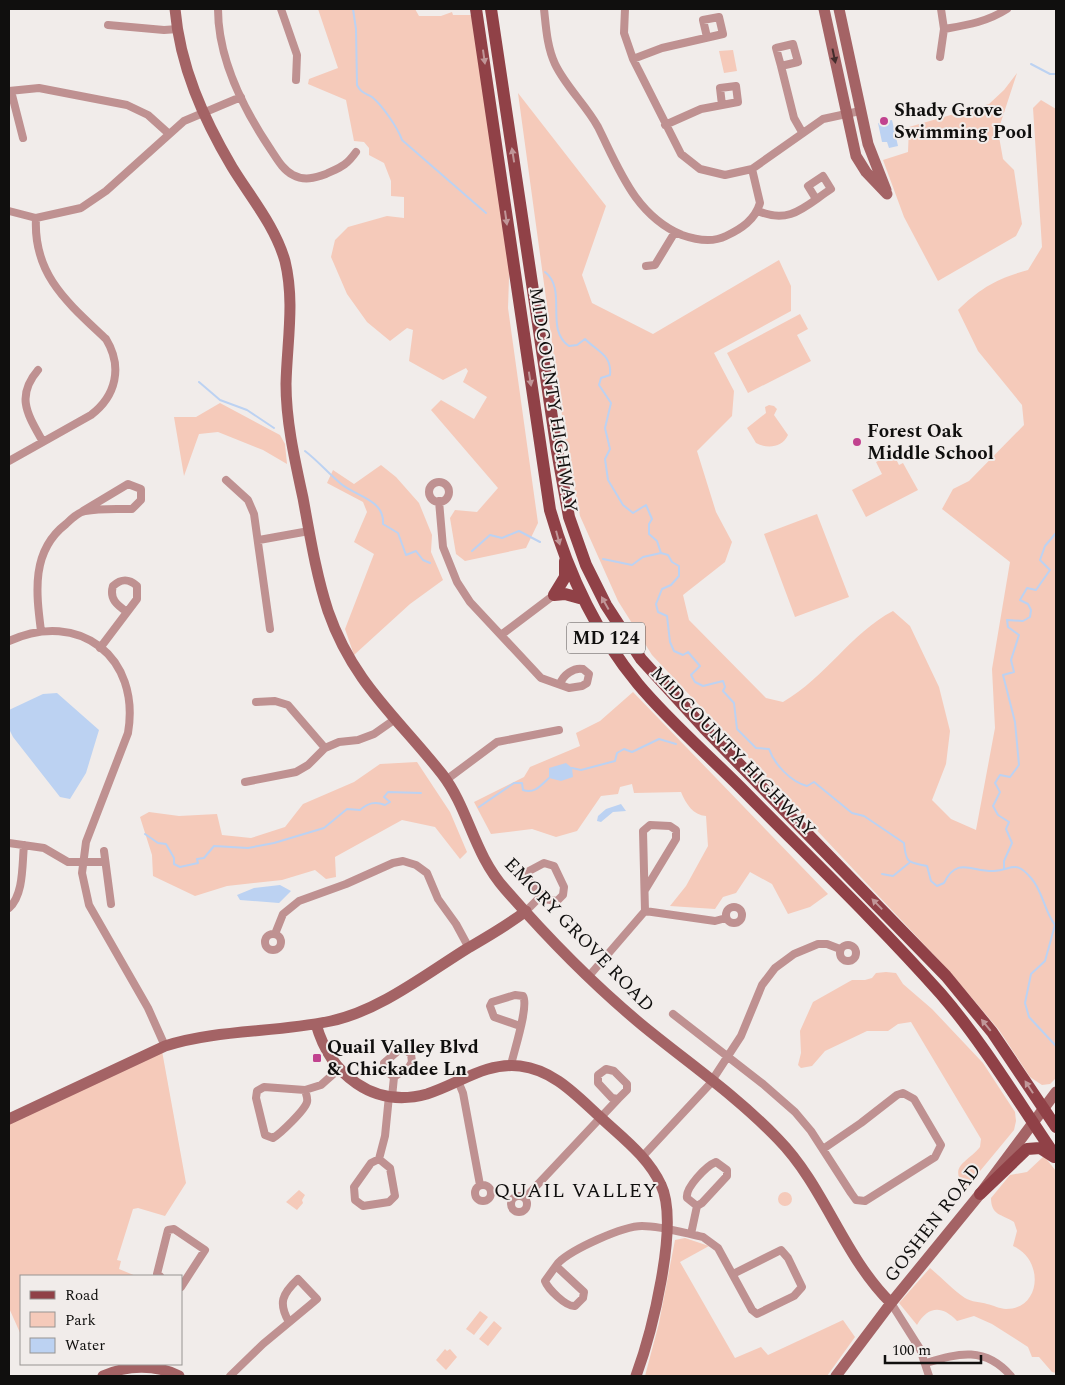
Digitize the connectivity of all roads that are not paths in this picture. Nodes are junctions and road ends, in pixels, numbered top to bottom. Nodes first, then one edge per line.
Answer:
1 (175, 9) edge
2 (218, 9) edge
3 (281, 9) edge
4 (476, 9) edge
5 (491, 9) edge
6 (544, 9) edge
7 (625, 9) edge
8 (824, 9) edge
9 (838, 9) edge
10 (941, 9) edge
11 (1007, 9) edge
12 (108, 25) dead end
13 (178, 29) junction
14 (944, 29) junction
15 (707, 37) dead end
16 (940, 57) dead end
17 (633, 59) junction
18 (781, 66) dead end
19 (296, 80) dead end
20 (10, 91) edge
21 (240, 97) junction
22 (722, 104) dead end
23 (860, 111) junction
24 (202, 113) junction
25 (846, 114) junction
26 (665, 126) junction
27 (802, 132) junction
28 (168, 133) junction
29 (23, 138) dead end
30 (356, 152) dead end
31 (752, 169) junction
32 (816, 199) dead end
33 (9, 211) edge
34 (758, 211) junction
35 (36, 218) junction
36 (675, 232) junction
37 (646, 266) dead end
38 (38, 370) dead end
39 (43, 442) junction
40 (9, 461) edge
41 (226, 480) dead end
42 (439, 501) dead end
43 (83, 511) junction
44 (309, 530) junction
45 (259, 540) junction
46 (565, 559) junction
47 (554, 595) junction
48 (583, 599) junction
49 (126, 612) dead end
50 (270, 629) dead end
51 (41, 631) junction
52 (501, 635) junction
53 (9, 641) edge
54 (100, 648) junction
55 (560, 684) dead end
56 (256, 702) dead end
57 (394, 720) junction
58 (559, 730) dead end
59 (324, 748) junction
60 (446, 780) junction
61 (246, 782) dead end
62 (9, 843) edge
63 (24, 845) junction
64 (104, 851) dead end
65 (105, 862) junction
66 (82, 864) junction
67 (645, 890) junction
68 (541, 896) junction
69 (111, 904) dead end
70 (9, 908) edge
71 (526, 911) junction
72 (645, 911) junction
73 (726, 918) dead end
74 (275, 934) dead end
75 (469, 948) junction
76 (840, 949) dead end
77 (590, 976) junction
78 (674, 1014) dead end
79 (316, 1024) junction
80 (520, 1026) junction
81 (166, 1046) junction
82 (728, 1058) junction
83 (511, 1066) junction
84 (339, 1070) junction
85 (394, 1077) dead end
86 (458, 1081) junction
87 (712, 1081) junction
88 (305, 1090) junction
89 (1056, 1092) edge
90 (391, 1096) junction
91 (618, 1099) dead end
92 (1044, 1109) junction
93 (600, 1118) junction
94 (9, 1119) edge
95 (1033, 1123) junction
96 (1056, 1128) edge
97 (823, 1149) junction
98 (642, 1157) junction
99 (1056, 1158) edge
100 (379, 1159) junction
101 (480, 1185) dead end
102 (980, 1194) junction
103 (524, 1198) dead end
104 (696, 1206) junction
105 (668, 1231) junction
106 (691, 1234) junction
107 (556, 1266) junction
108 (733, 1274) junction
109 (158, 1275) edge
110 (182, 1285) edge
111 (891, 1303) junction
112 (289, 1322) junction
113 (926, 1363) junction
114 (149, 1369) edge
115 (103, 1376) edge
116 (179, 1376) edge
117 (230, 1376) edge
118 (636, 1376) edge
119 (836, 1376) edge
120 (928, 1376) edge
121 (1011, 1376) edge

1 - 13 street, EMORY GROVE ROAD
2 - 21 street
3 - 19 street
4 -> 46 main road, MIDCOUNTY HIGHWAY / MD 124
92 -> 5 main road, MIDCOUNTY HIGHWAY / MD 124
6 - 36 street
7 - 17 street
8 -> 25 street
9 - 23 street
10 - 14 street
11 - 14 street
12 - 13 street
13 - 24 street, EMORY GROVE ROAD
14 - 16 street
15 - 17 street
17 - 26 street
18 - 27 street
20 - 28 street
20 - 29 street
21 - 24 street
21 - 30 street
22 - 26 street
23 - 25 street
23 - 25 street
24 - 28 street
24 - 44 street, EMORY GROVE ROAD
25 - 27 street
26 - 31 street
27 - 31 street
28 - 35 street
31 - 34 street
32 - 34 street
33 - 35 street
34 - 36 street
35 - 39 street
36 - 37 street
38 - 39 street
39 - 40 street
41 - 45 street
42 - 52 street
43 - 43 street
43 - 51 street
44 - 45 street
44 - 57 street, EMORY GROVE ROAD
45 - 50 street
46 - 47 main road
46 - 48 main road, MIDCOUNTY HIGHWAY / MD 124
47 - 48 main road
47 - 52 street
48 - 95 main road, MIDCOUNTY HIGHWAY / MD 124
49 - 54 street
51 - 53 street
51 - 54 street
52 - 55 street
54 - 66 street
56 - 59 street
57 - 59 street
57 - 60 street, EMORY GROVE ROAD
58 - 60 street
59 - 61 street
60 - 71 street, EMORY GROVE ROAD
62 - 63 street
63 - 66 street
63 - 70 street
64 - 65 street
65 - 66 street
65 - 69 street
66 - 81 street
67 - 67 street
67 - 72 street
68 - 68 street
68 - 71 street
71 - 75 street
71 - 77 street, EMORY GROVE ROAD
72 - 73 street
72 - 77 street
74 - 75 street
75 - 79 street
76 - 82 street
77 - 87 street, EMORY GROVE ROAD
78 - 82 street, EMORY GROVE ROAD
79 - 81 street
79 - 84 street
80 - 80 street
80 - 83 street
81 - 94 street
82 - 87 street
82 - 97 street, EMORY GROVE ROAD
83 - 86 street
83 - 93 street
84 - 88 street
84 - 90 street
85 - 90 street
86 - 90 street
86 - 101 street
87 - 98 street
87 - 111 street, EMORY GROVE ROAD
88 - 88 street
89 - 92 street, GOSHEN ROAD
90 - 100 street
91 - 93 street
92 - 95 street, GOSHEN ROAD
92 - 96 main road, MIDCOUNTY HIGHWAY / MD 124
93 - 98 street
93 - 103 street
95 - 99 main road, MIDCOUNTY HIGHWAY / MD 124
95 - 102 street, GOSHEN ROAD
97 - 97 street, EMORY GROVE ROAD
98 - 105 street
99 - 102 main road
100 - 100 street
102 - 111 street, GOSHEN ROAD
104 - 104 street
104 - 106 street
105 - 106 street
105 - 107 street
105 - 118 street
106 - 108 street
107 - 107 street
108 - 108 street
109 - 110 street
111 - 113 street, EMORY GROVE ROAD
111 - 119 street, GOSHEN ROAD
112 - 112 street
112 - 117 street
113 - 120 street, EMORY GROVE ROAD
113 - 121 street
114 - 115 street
114 - 116 street

